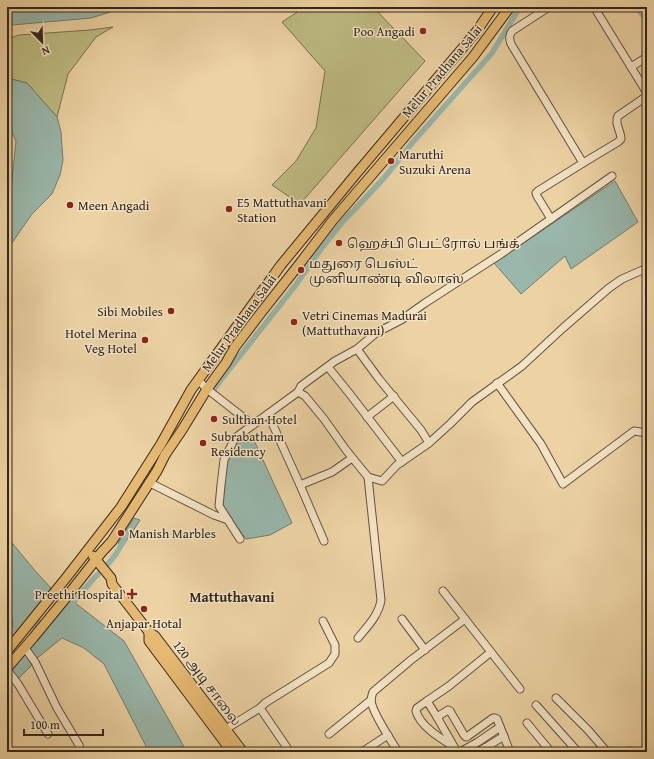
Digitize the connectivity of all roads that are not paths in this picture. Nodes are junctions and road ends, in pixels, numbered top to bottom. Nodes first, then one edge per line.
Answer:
1 (493, 7) edge
2 (510, 7) edge
3 (549, 7) edge
4 (594, 7) edge
5 (647, 57) edge
6 (631, 67) junction
7 (647, 93) edge
8 (647, 96) edge
9 (583, 163) junction
10 (612, 176) dead end
11 (551, 219) junction
12 (647, 268) edge
13 (357, 349) junction
14 (328, 367) junction
15 (198, 380) junction
16 (498, 383) junction
17 (207, 389) junction
18 (298, 392) junction
19 (394, 396) junction
20 (268, 414) junction
21 (367, 417) junction
22 (252, 425) junction
23 (647, 433) edge
24 (429, 443) junction
25 (352, 458) junction
26 (402, 462) junction
27 (368, 478) junction
28 (150, 483) junction
29 (300, 485) junction
30 (229, 520) junction
31 (240, 539) dead end
32 (324, 541) dead end
33 (86, 553) junction
34 (99, 569) junction
35 (443, 591) dead end
36 (402, 618) dead end
37 (465, 620) junction
38 (323, 621) dead end
39 (149, 632) junction
40 (358, 638) dead end
41 (26, 649) junction
42 (7, 650) edge
43 (425, 650) junction
44 (492, 652) junction
45 (8, 665) edge
46 (520, 689) dead end
47 (556, 698) dead end
48 (370, 700) junction
49 (427, 701) junction
50 (536, 705) dead end
51 (260, 708) junction
52 (437, 717) junction
53 (527, 723) dead end
54 (500, 727) junction
55 (226, 729) junction
56 (48, 734) dead end
57 (329, 734) dead end
58 (388, 735) junction
59 (504, 736) junction
60 (457, 750) edge
61 (78, 752) edge
62 (232, 752) edge
63 (243, 752) edge
64 (290, 752) edge
65 (362, 752) edge
66 (398, 752) edge
67 (476, 752) edge
68 (510, 752) edge
69 (550, 752) edge
70 (578, 752) edge
71 (607, 752) edge
72 (625, 752) edge
73 (632, 752) edge

1 - 15 main road, Melur Pradhana Salai
2 - 17 main road, Melur Pradhana Salai
3 - 9 street
4 - 6 street
5 - 6 street
6 - 7 street
8 - 9 street
9 - 11 street
10 - 11 street
11 - 13 street
12 - 16 street
13 - 14 street
13 - 19 street
14 - 18 street
14 - 21 street
15 - 17 street
15 - 33 main road, Melur Pradhana Salai
16 - 23 street
16 - 24 street
17 - 22 street
17 - 28 main road, Melur Pradhana Salai
18 - 20 street
18 - 25 street
19 - 21 street
19 - 24 street
20 - 22 street
20 - 29 street
21 - 26 street
22 - 30 street
24 - 26 street
25 - 27 street
25 - 29 street
26 - 27 street
27 - 40 street
28 - 30 street
28 - 34 main road, Melur Pradhana Salai
29 - 32 street
30 - 31 street
33 - 34 main road, 120 அடி சாலை
33 - 42 main road, Melur Pradhana Salai
34 - 39 main road, 120 அடி சாலை
34 - 41 main road, Melur Pradhana Salai
35 - 37 street
36 - 43 street
37 - 43 street
37 - 44 street
38 - 51 street
39 - 55 main road, 120 அடி சாலை
39 - 62 main road, 120 அடி சாலை
41 - 45 main road, Melur Pradhana Salai
41 - 61 street
43 - 48 street
44 - 46 street
44 - 49 street
45 - 56 street
47 - 71 street
48 - 57 street
48 - 58 street
49 - 52 street
49 - 60 street
50 - 70 street
51 - 55 street
51 - 64 street
52 - 54 street
52 - 60 street
53 - 69 street
54 - 59 street
54 - 60 street
55 - 63 main road, 120 அடி சாலை
58 - 65 street
58 - 66 street
59 - 67 street
59 - 68 street
72 - 73 street

